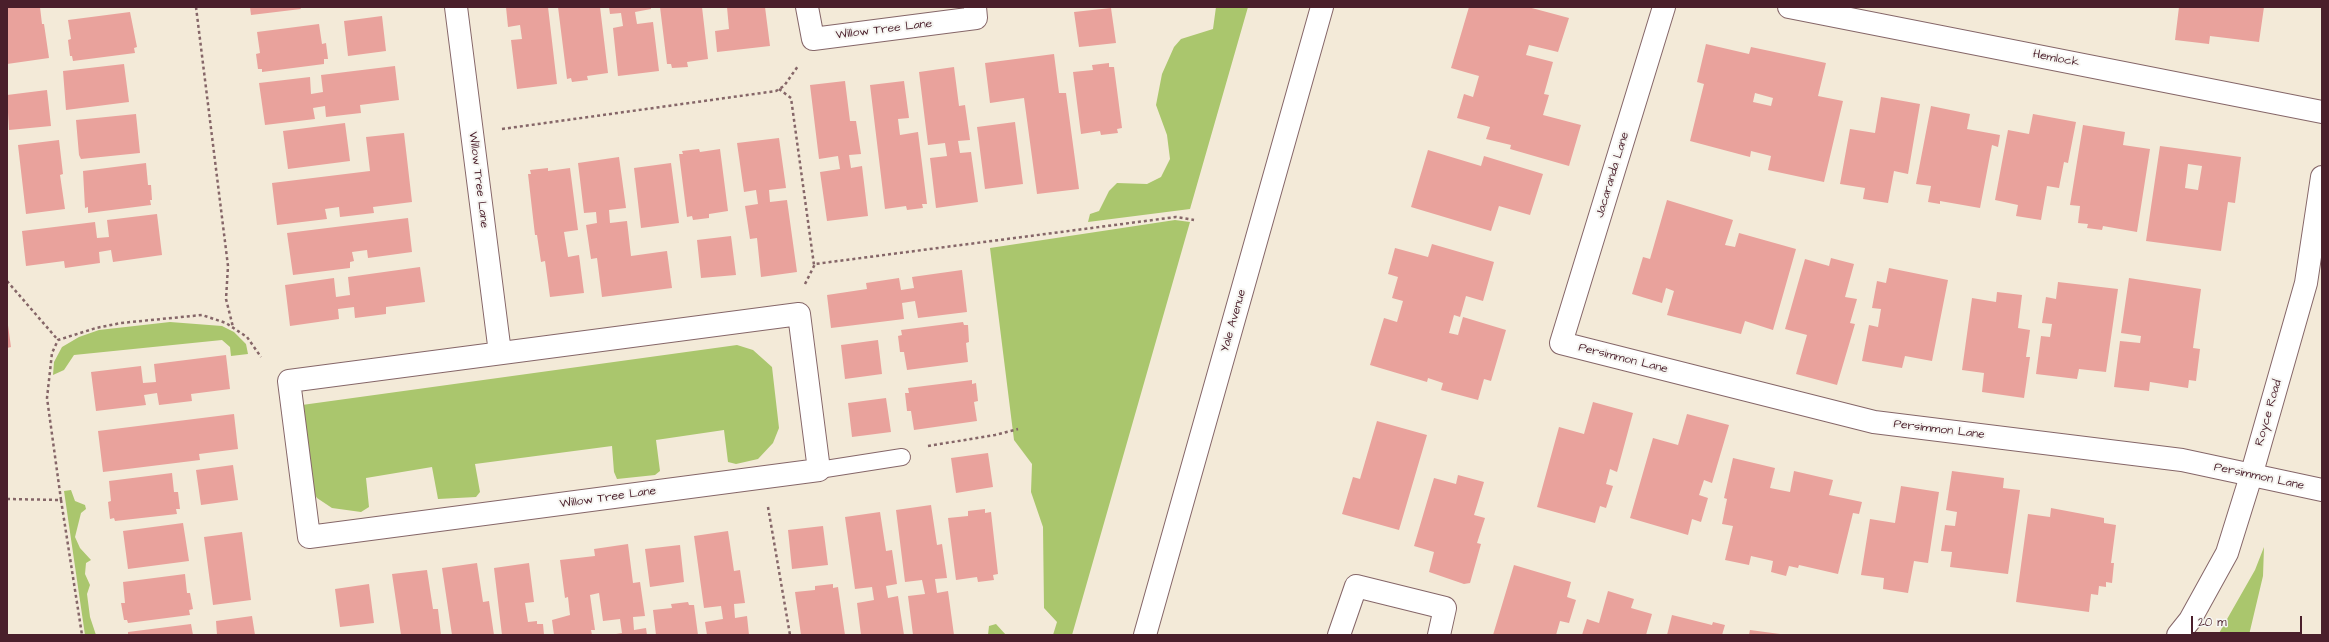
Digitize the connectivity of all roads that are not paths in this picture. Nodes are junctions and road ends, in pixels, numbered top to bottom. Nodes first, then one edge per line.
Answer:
1 (456, 7) edge
2 (807, 7) edge
3 (975, 7) edge
4 (1322, 7) edge
5 (1664, 7) edge
6 (1789, 7) edge
7 (2322, 112) edge
8 (2322, 177) edge
9 (1561, 343) joint
10 (500, 353) junction
11 (902, 456) dead end
12 (819, 470) junction
13 (2251, 476) junction
14 (2322, 490) edge
15 (1145, 635) edge
16 (1339, 635) edge
17 (1438, 635) edge
18 (2178, 635) edge

1 - 10 street, Willow Tree Lane
2 - 3 street, Willow Tree Lane
4 - 15 street, Yale Avenue
5 - 9 street, Jacaranda Lane
6 - 7 street, Hemlock
8 - 13 street, Royce Road
9 - 13 street, Persimmon Lane
10 - 12 street, Willow Tree Lane
10 - 12 street, Willow Tree Lane
11 - 12 lane
13 - 14 street, Persimmon Lane
13 - 18 street, Royce Road
16 - 17 street

